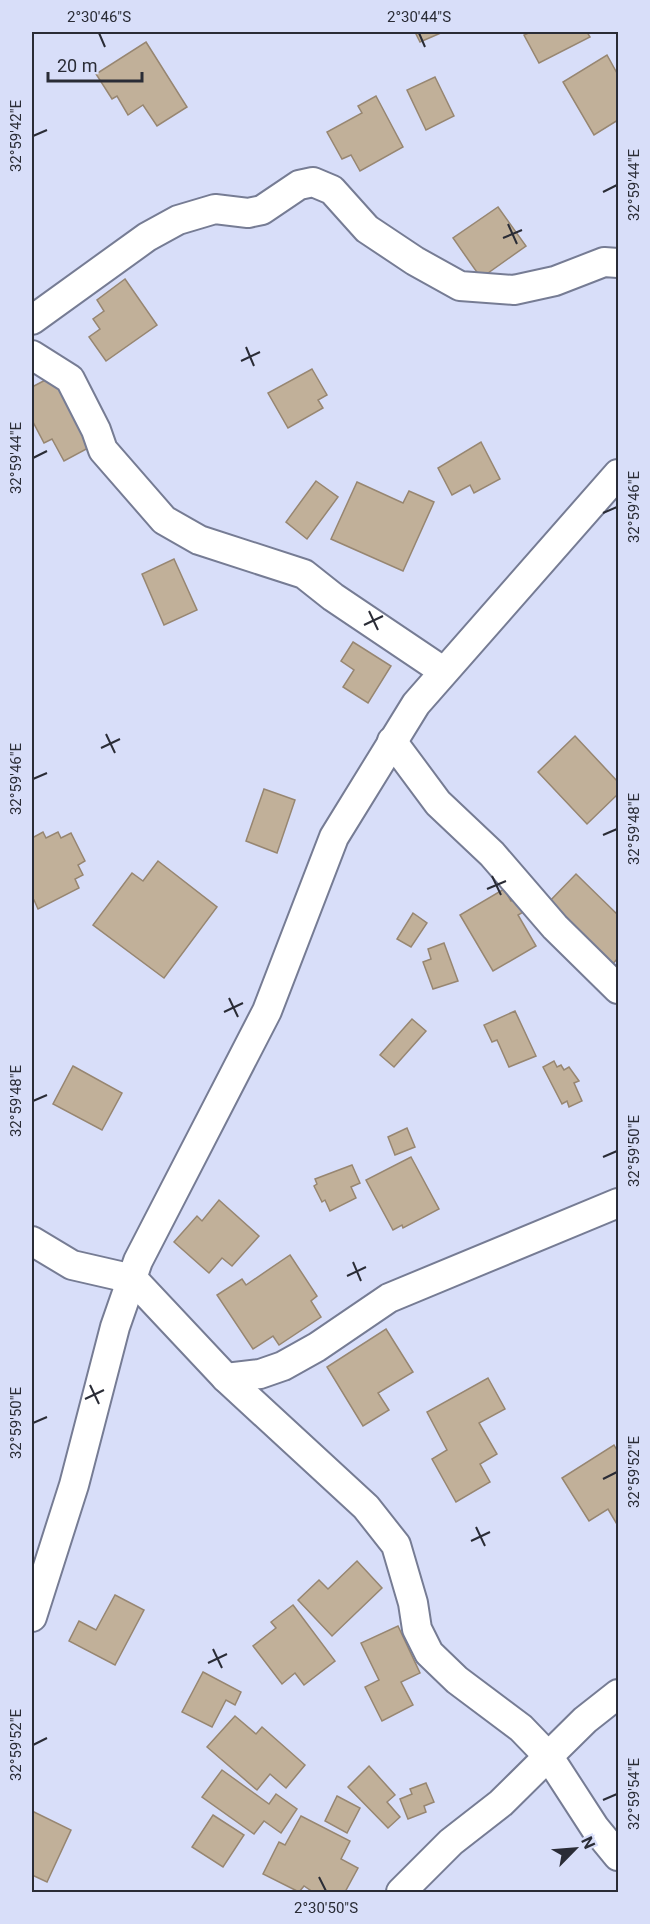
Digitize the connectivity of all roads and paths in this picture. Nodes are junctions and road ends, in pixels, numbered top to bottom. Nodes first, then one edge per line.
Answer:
1 (618, 263) edge
2 (32, 320) edge
3 (32, 356) edge
4 (618, 474) edge
5 (443, 671) junction
6 (392, 741) junction
7 (618, 989) edge
8 (618, 1203) edge
9 (32, 1241) edge
10 (133, 1279) junction
11 (226, 1378) junction
12 (32, 1617) edge
13 (618, 1694) edge
14 (549, 1756) junction
15 (618, 1856) edge
16 (401, 1893) edge

1 - 2 street
3 - 5 street
4 - 5 street
5 - 6 street
6 - 7 street
6 - 10 street
8 - 11 street
9 - 10 street
10 - 11 street
10 - 12 street
11 - 14 street
13 - 14 street
14 - 15 street
14 - 16 street

